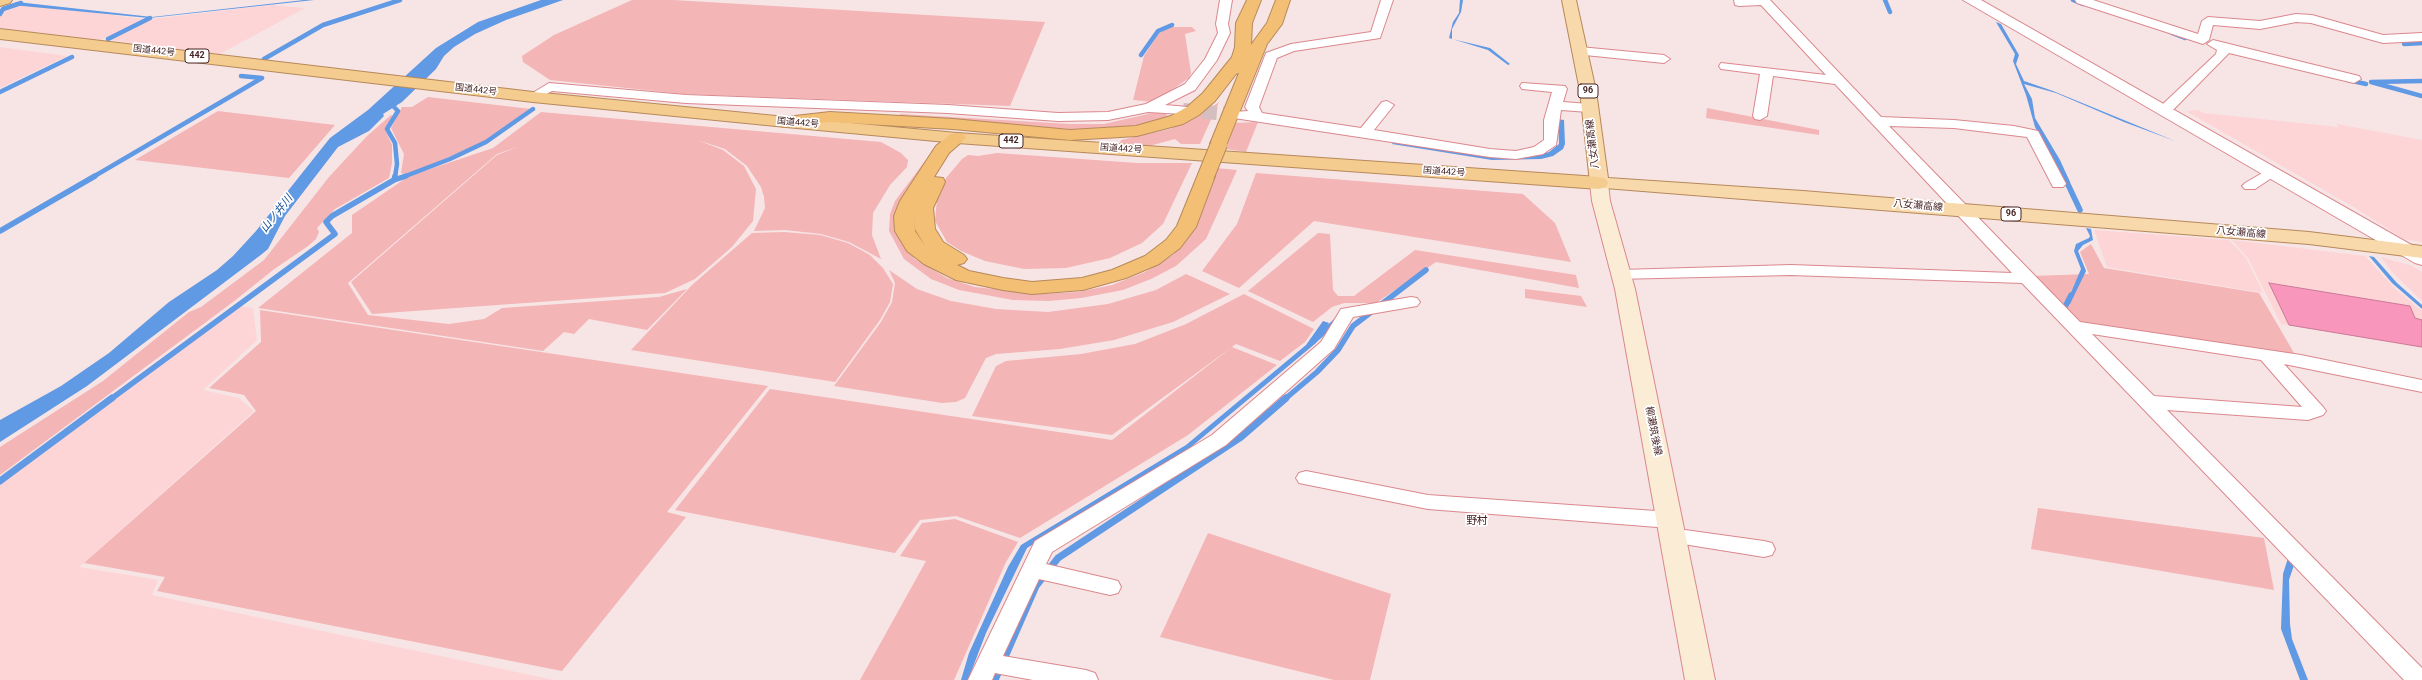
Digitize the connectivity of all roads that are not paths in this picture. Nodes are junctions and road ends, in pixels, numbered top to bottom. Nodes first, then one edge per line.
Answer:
1 (5, 0) edge
2 (1226, 0) edge
3 (1254, 0) edge
4 (1283, 0) edge
5 (1387, 0) edge
6 (1569, 0) edge
7 (1970, 0) edge
8 (2081, 0) edge
9 (1764, 1) edge
10 (0, 2) edge
11 (1739, 2) dead end
12 (0, 34) edge
13 (2422, 37) edge
14 (2204, 40) junction
15 (2224, 48) junction
16 (1580, 51) junction
17 (1241, 56) junction
18 (1664, 59) dead end
19 (2205, 62) dead end
20 (1726, 66) dead end
21 (1767, 71) junction
22 (2354, 79) dead end
23 (1840, 81) junction
24 (1527, 86) dead end
25 (533, 97) junction
26 (1387, 105) dead end
27 (1555, 106) junction
28 (2169, 106) dead end
29 (1150, 107) junction
30 (1589, 108) junction
31 (1183, 110) tunnel mouth
32 (1239, 115) tunnel mouth
33 (1760, 116) dead end
34 (1258, 117) junction
35 (1878, 121) junction
36 (786, 122) junction
37 (1364, 133) junction
38 (957, 138) junction
39 (1214, 144) junction
40 (2271, 172) junction
41 (1598, 183) junction
42 (2058, 184) dead end
43 (2250, 186) dead end
44 (1961, 210) junction
45 (2413, 250) edge
46 (2422, 259) edge
47 (1621, 275) junction
48 (2026, 278) junction
49 (1411, 302) dead end
50 (2074, 326) junction
51 (2266, 355) junction
52 (2422, 386) edge
53 (2148, 402) junction
54 (1306, 478) dead end
55 (1670, 520) junction
56 (1685, 538) dead end
57 (1764, 548) dead end
58 (1032, 569) junction
59 (1110, 587) dead end
60 (983, 671) edge
61 (1086, 680) edge
62 (1700, 680) edge
63 (2419, 680) edge

1 - 10 highway
2 - 29 street
3 - 17 highway
4 - 39 highway
5 - 34 street
6 - 16 main road, 八女瀬高線 / 96
7 - 40 street
8 - 14 street
9 - 11 street
9 - 23 street
12 - 25 highway, 国道442号 / 442
13 - 14 street
14 - 15 street
14 - 19 street
15 - 22 street
15 - 28 street
16 - 18 street
16 - 30 main road, 八女瀬高線 / 96
17 - 36 highway
17 - 39 highway
20 - 21 street
21 - 23 street
21 - 33 street
23 - 35 street
24 - 27 street
25 - 29 street
25 - 36 highway, 国道442号 / 442
26 - 37 street
27 - 30 street
27 - 37 street
29 - 31 street
30 - 41 main road, 八女瀬高線 / 96
32 - 34 street
34 - 37 street
35 - 42 street
35 - 44 street
36 - 38 highway, 国道442号 / 442
38 - 39 highway, bridge
38 - 41 highway, 国道442号 / 442
40 - 43 street
40 - 45 street
41 - 44 main road, 八女瀬高線 / 96
41 - 47 main road, 柳瀬筑後線
44 - 45 main road, 八女瀬高線 / 96
44 - 48 street
45 - 46 street
47 - 48 street
47 - 55 main road, 柳瀬筑後線
48 - 50 street
49 - 58 street
50 - 51 street
50 - 53 street
51 - 52 street
51 - 53 street
53 - 63 street
54 - 55 street
55 - 62 main road, 柳瀬筑後線
56 - 57 street
58 - 59 street
58 - 60 street
60 - 61 street

